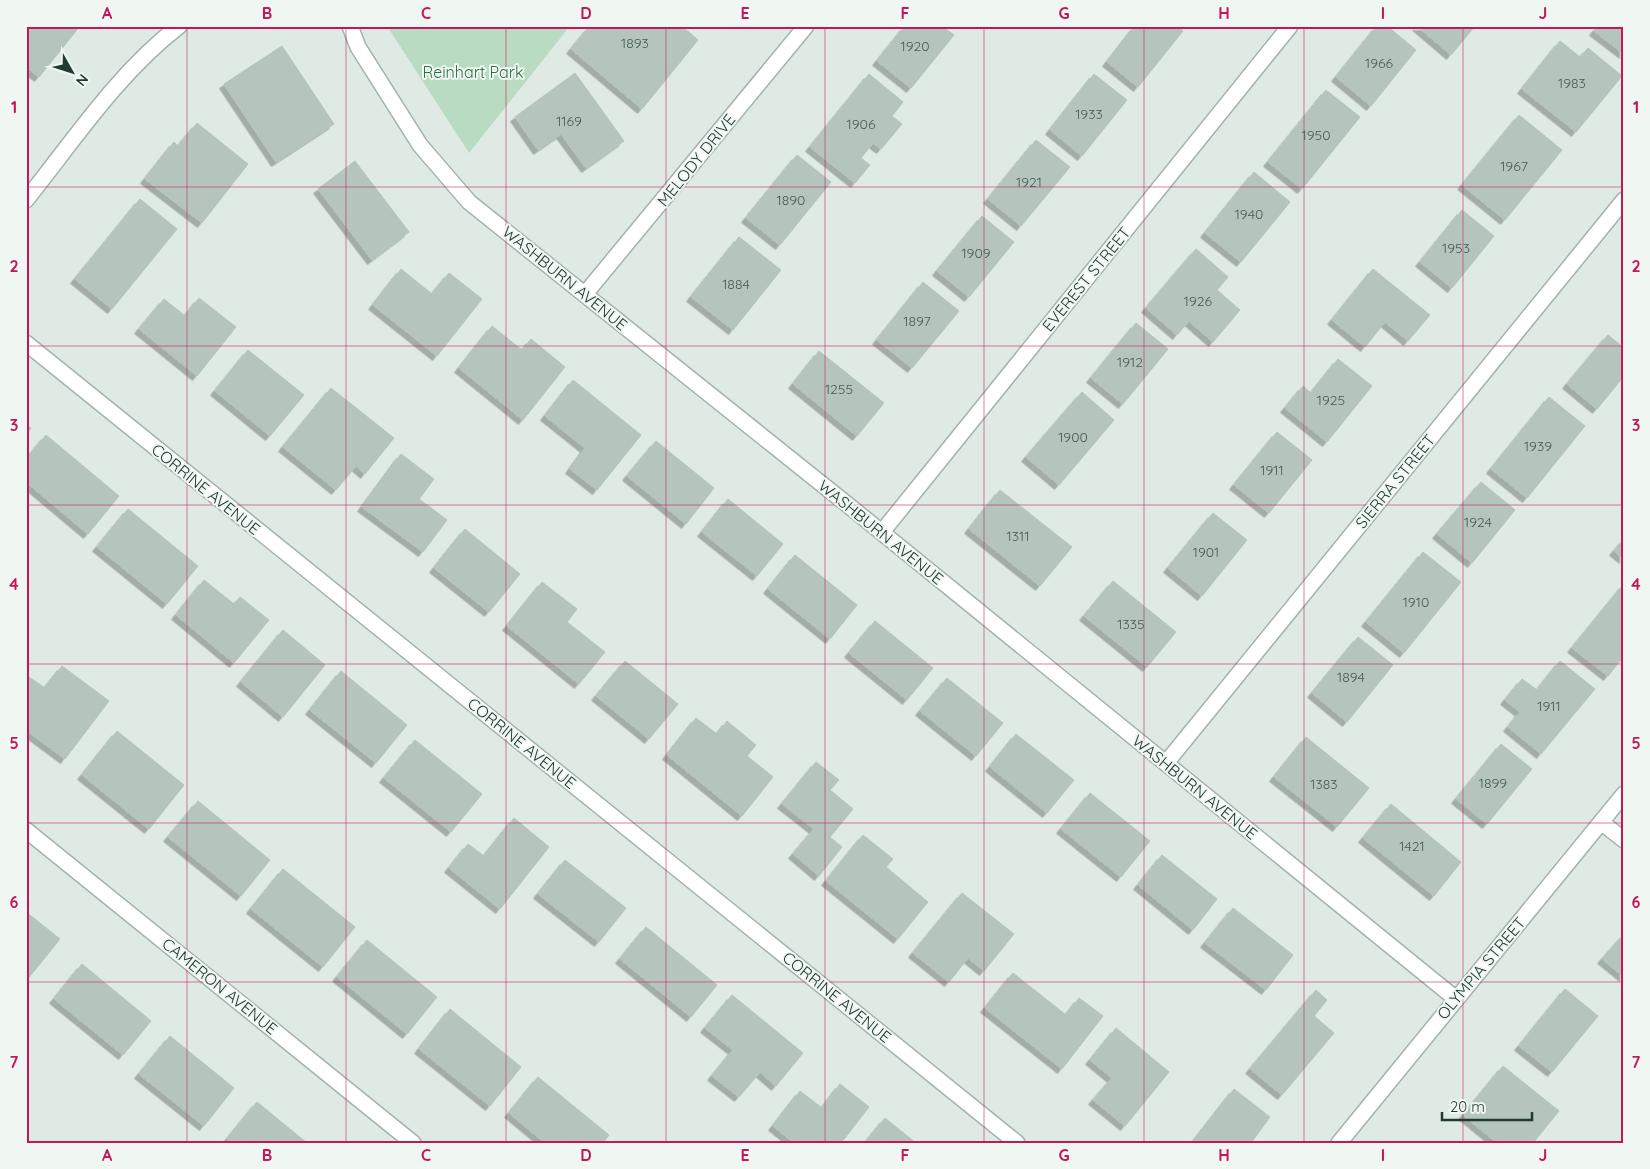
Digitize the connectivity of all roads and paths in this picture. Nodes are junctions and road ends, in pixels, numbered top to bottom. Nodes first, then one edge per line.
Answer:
1 (179, 26) edge
2 (350, 26) edge
3 (806, 26) edge
4 (1290, 26) edge
5 (26, 200) edge
6 (1624, 200) edge
7 (585, 294) junction
8 (26, 343) edge
9 (882, 532) junction
10 (1166, 763) junction
11 (1624, 794) edge
12 (1601, 822) junction
13 (26, 830) edge
14 (1624, 840) edge
15 (1456, 999) junction
16 (413, 1143) edge
17 (1017, 1143) edge
18 (1339, 1143) edge

1 - 5 street
2 - 7 street, WASHBURN AVENUE
3 - 7 street, MELODY DRIVE
4 - 9 street, EVEREST STREET
6 - 10 street, SIERRA STREET
7 - 9 street, WASHBURN AVENUE
8 - 17 street, CORRINE AVENUE
9 - 10 street, WASHBURN AVENUE
10 - 15 street, WASHBURN AVENUE
11 - 12 street, OLYMPIA STREET
12 - 14 street
12 - 15 street, OLYMPIA STREET
13 - 16 street, CAMERON AVENUE
15 - 18 street, OLYMPIA STREET

